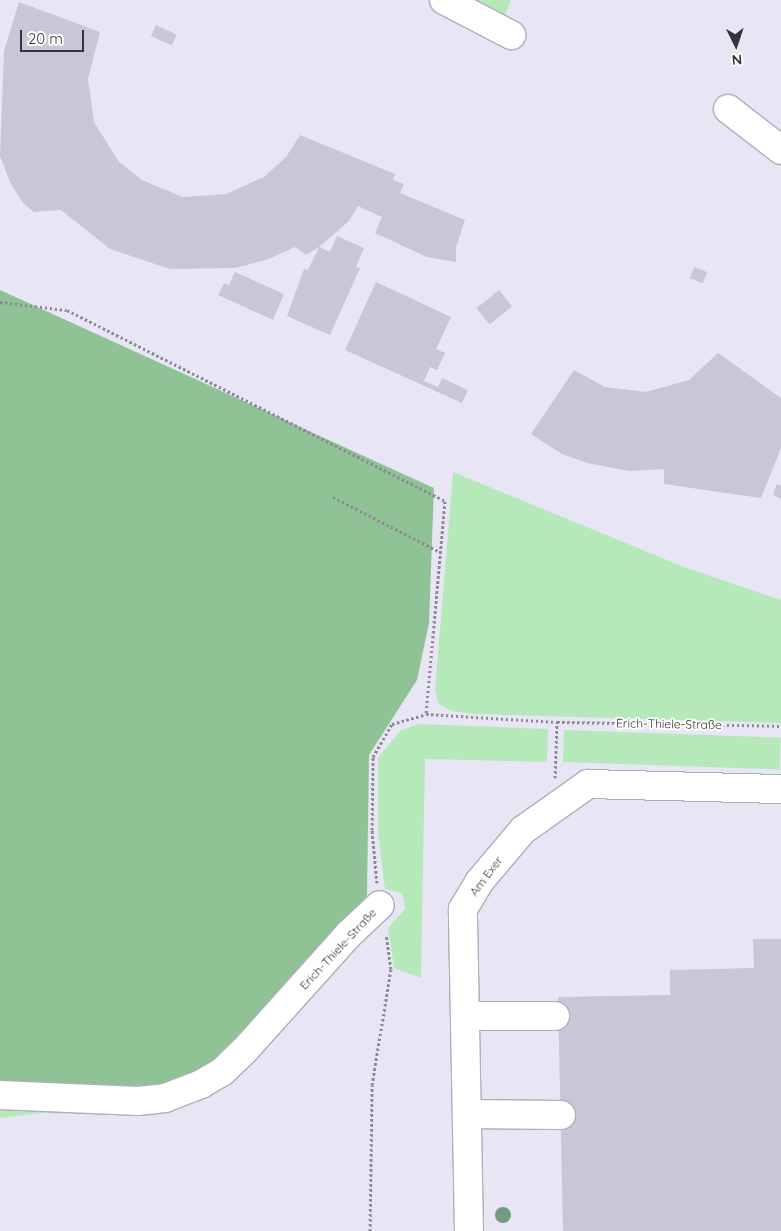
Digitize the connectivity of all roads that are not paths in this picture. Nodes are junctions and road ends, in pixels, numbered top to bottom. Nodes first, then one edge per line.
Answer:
1 (444, 0) edge
2 (511, 35) dead end
3 (728, 109) dead end
4 (781, 150) edge
5 (781, 789) edge
6 (380, 905) road end
7 (465, 1016) junction
8 (556, 1016) dead end
9 (0, 1095) edge
10 (467, 1114) junction
11 (561, 1115) dead end
12 (469, 1231) edge

1 - 2 street
3 - 4 street
5 - 7 street, Am Exer
6 - 9 street, Erich-Thiele-Straße
7 - 8 street
7 - 10 street, Am Exer
10 - 11 street
10 - 12 street, Am Exer

